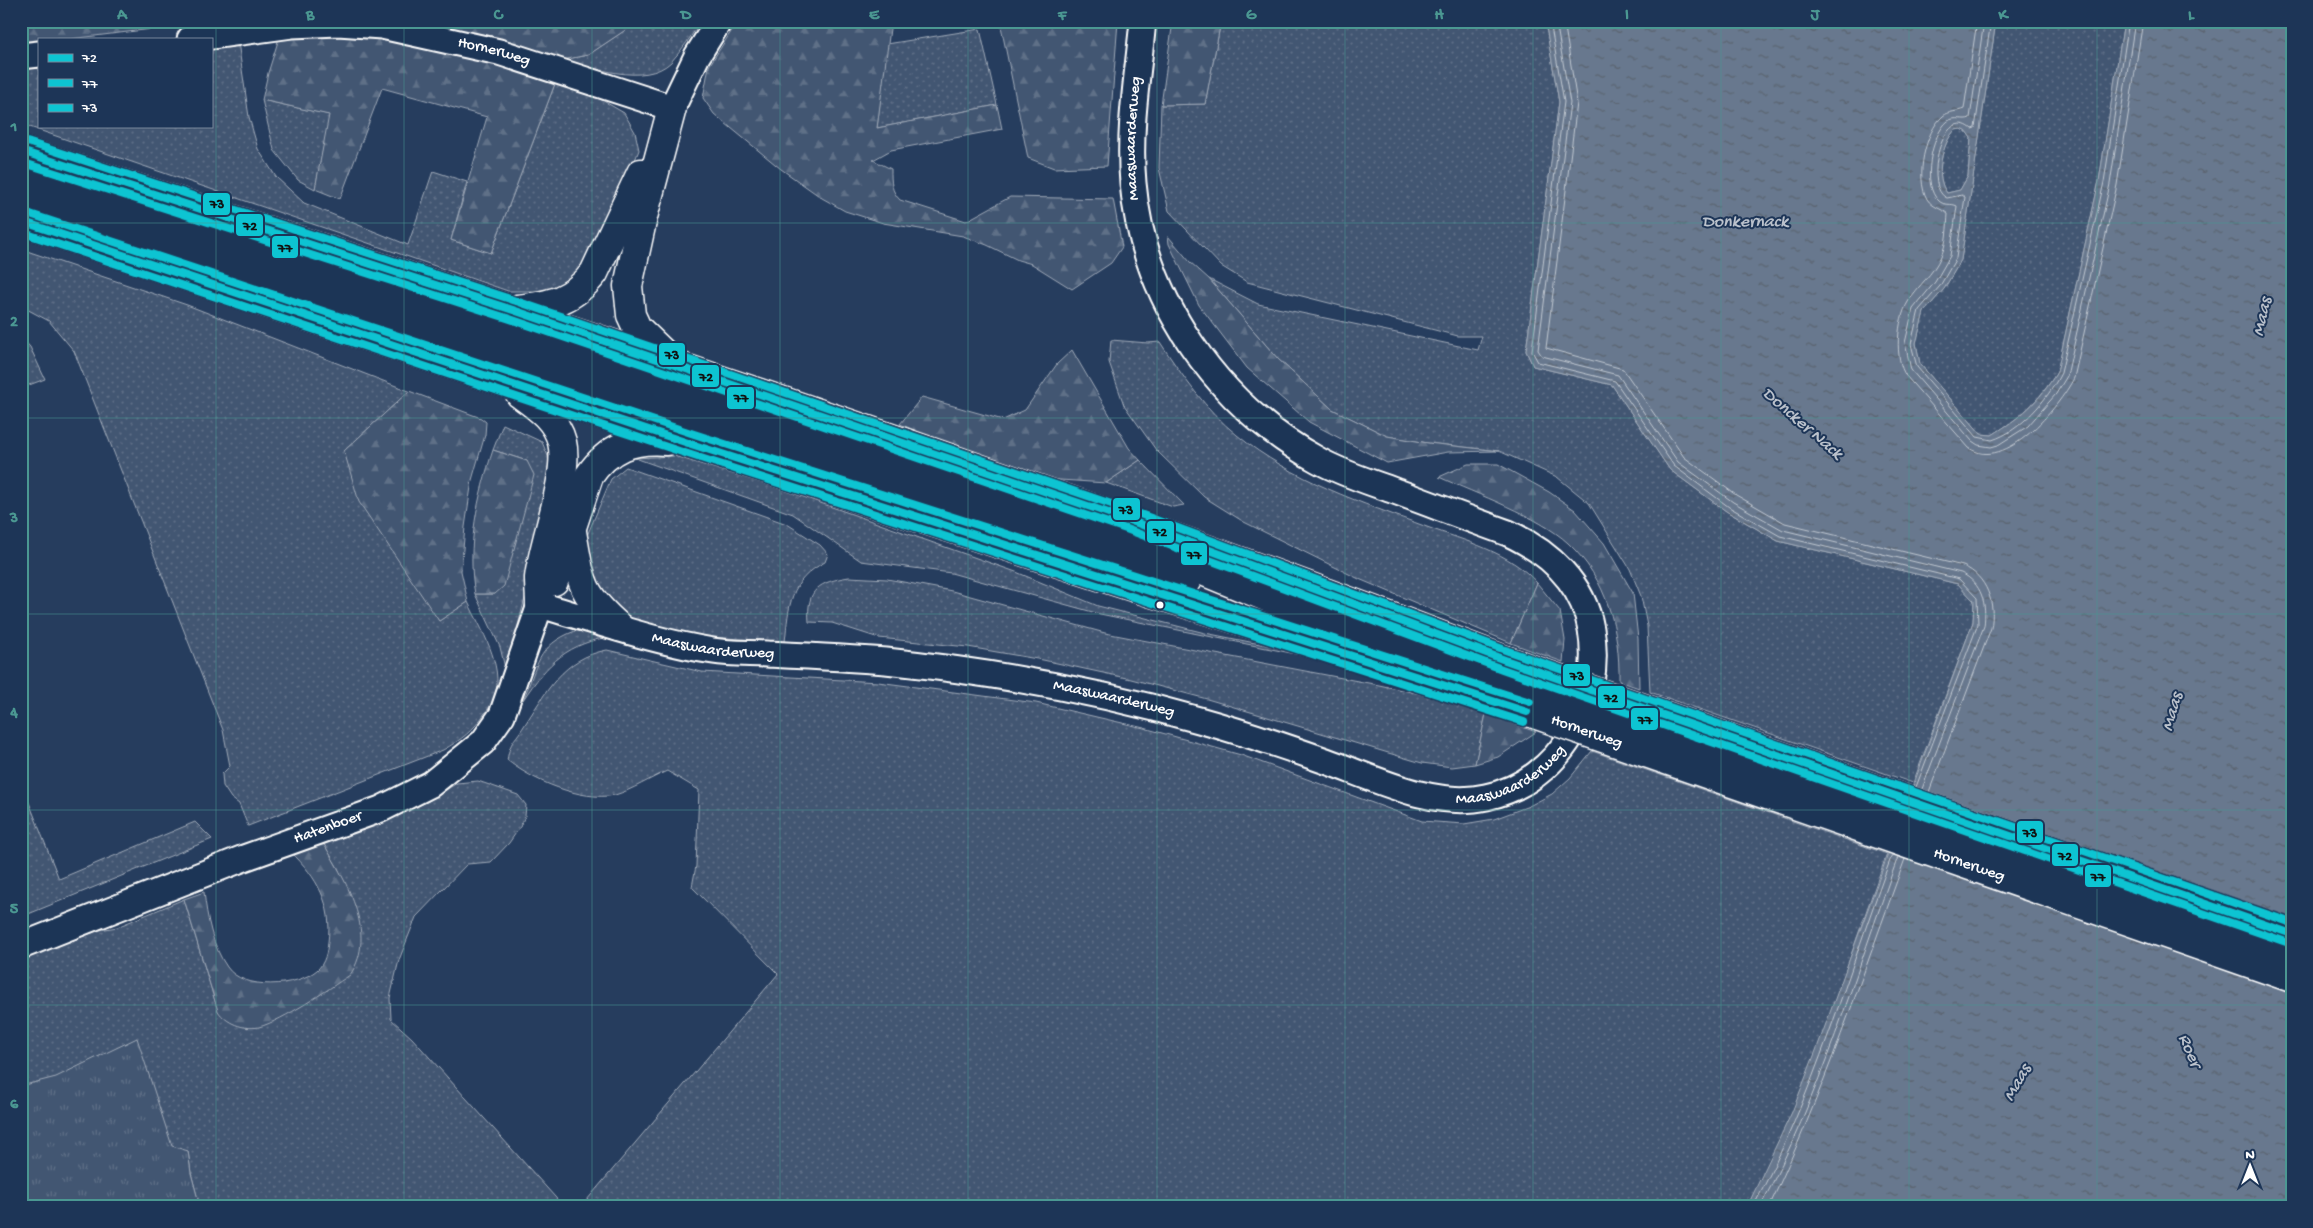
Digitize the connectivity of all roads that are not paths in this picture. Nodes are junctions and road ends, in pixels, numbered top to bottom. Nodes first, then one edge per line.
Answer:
1 (719, 21) edge
2 (1143, 21) edge
3 (197, 38) edge
4 (38, 54) edge
5 (21, 56) edge
6 (672, 108) junction
7 (21, 151) edge
8 (21, 173) edge
9 (21, 201) edge
10 (21, 221) edge
11 (513, 310) junction
12 (675, 364) junction
13 (493, 378) junction
14 (691, 444) junction
15 (572, 528) junction
16 (540, 605) junction
17 (1300, 611) junction
18 (619, 627) junction
19 (1498, 679) junction
20 (2292, 934) edge
21 (21, 946) edge
22 (2292, 958) edge
23 (2292, 978) edge

1 - 6 street
2 - 18 street, Maaswaarderweg
3 - 6 street, Hornerweg
4 - 5 street
6 - 11 main road
6 - 12 main road
7 - 11 main road, Hornerweg
8 - 17 main road, Hornerweg
9 - 17 main road, Hornerweg
10 - 13 main road, Hornerweg
11 - 12 main road, Hornerweg
12 - 19 main road, Hornerweg
13 - 14 main road, Hornerweg
13 - 16 main road
14 - 15 main road
14 - 19 main road, Hornerweg
15 - 16 main road
15 - 18 main road
16 - 18 street, Maaswaarderweg
16 - 21 street, Hatenboer
17 - 19 main road, Hornerweg
19 - 20 main road, Hornerweg, bridge
19 - 22 main road, Hornerweg, bridge
19 - 23 main road, Hornerweg, bridge

